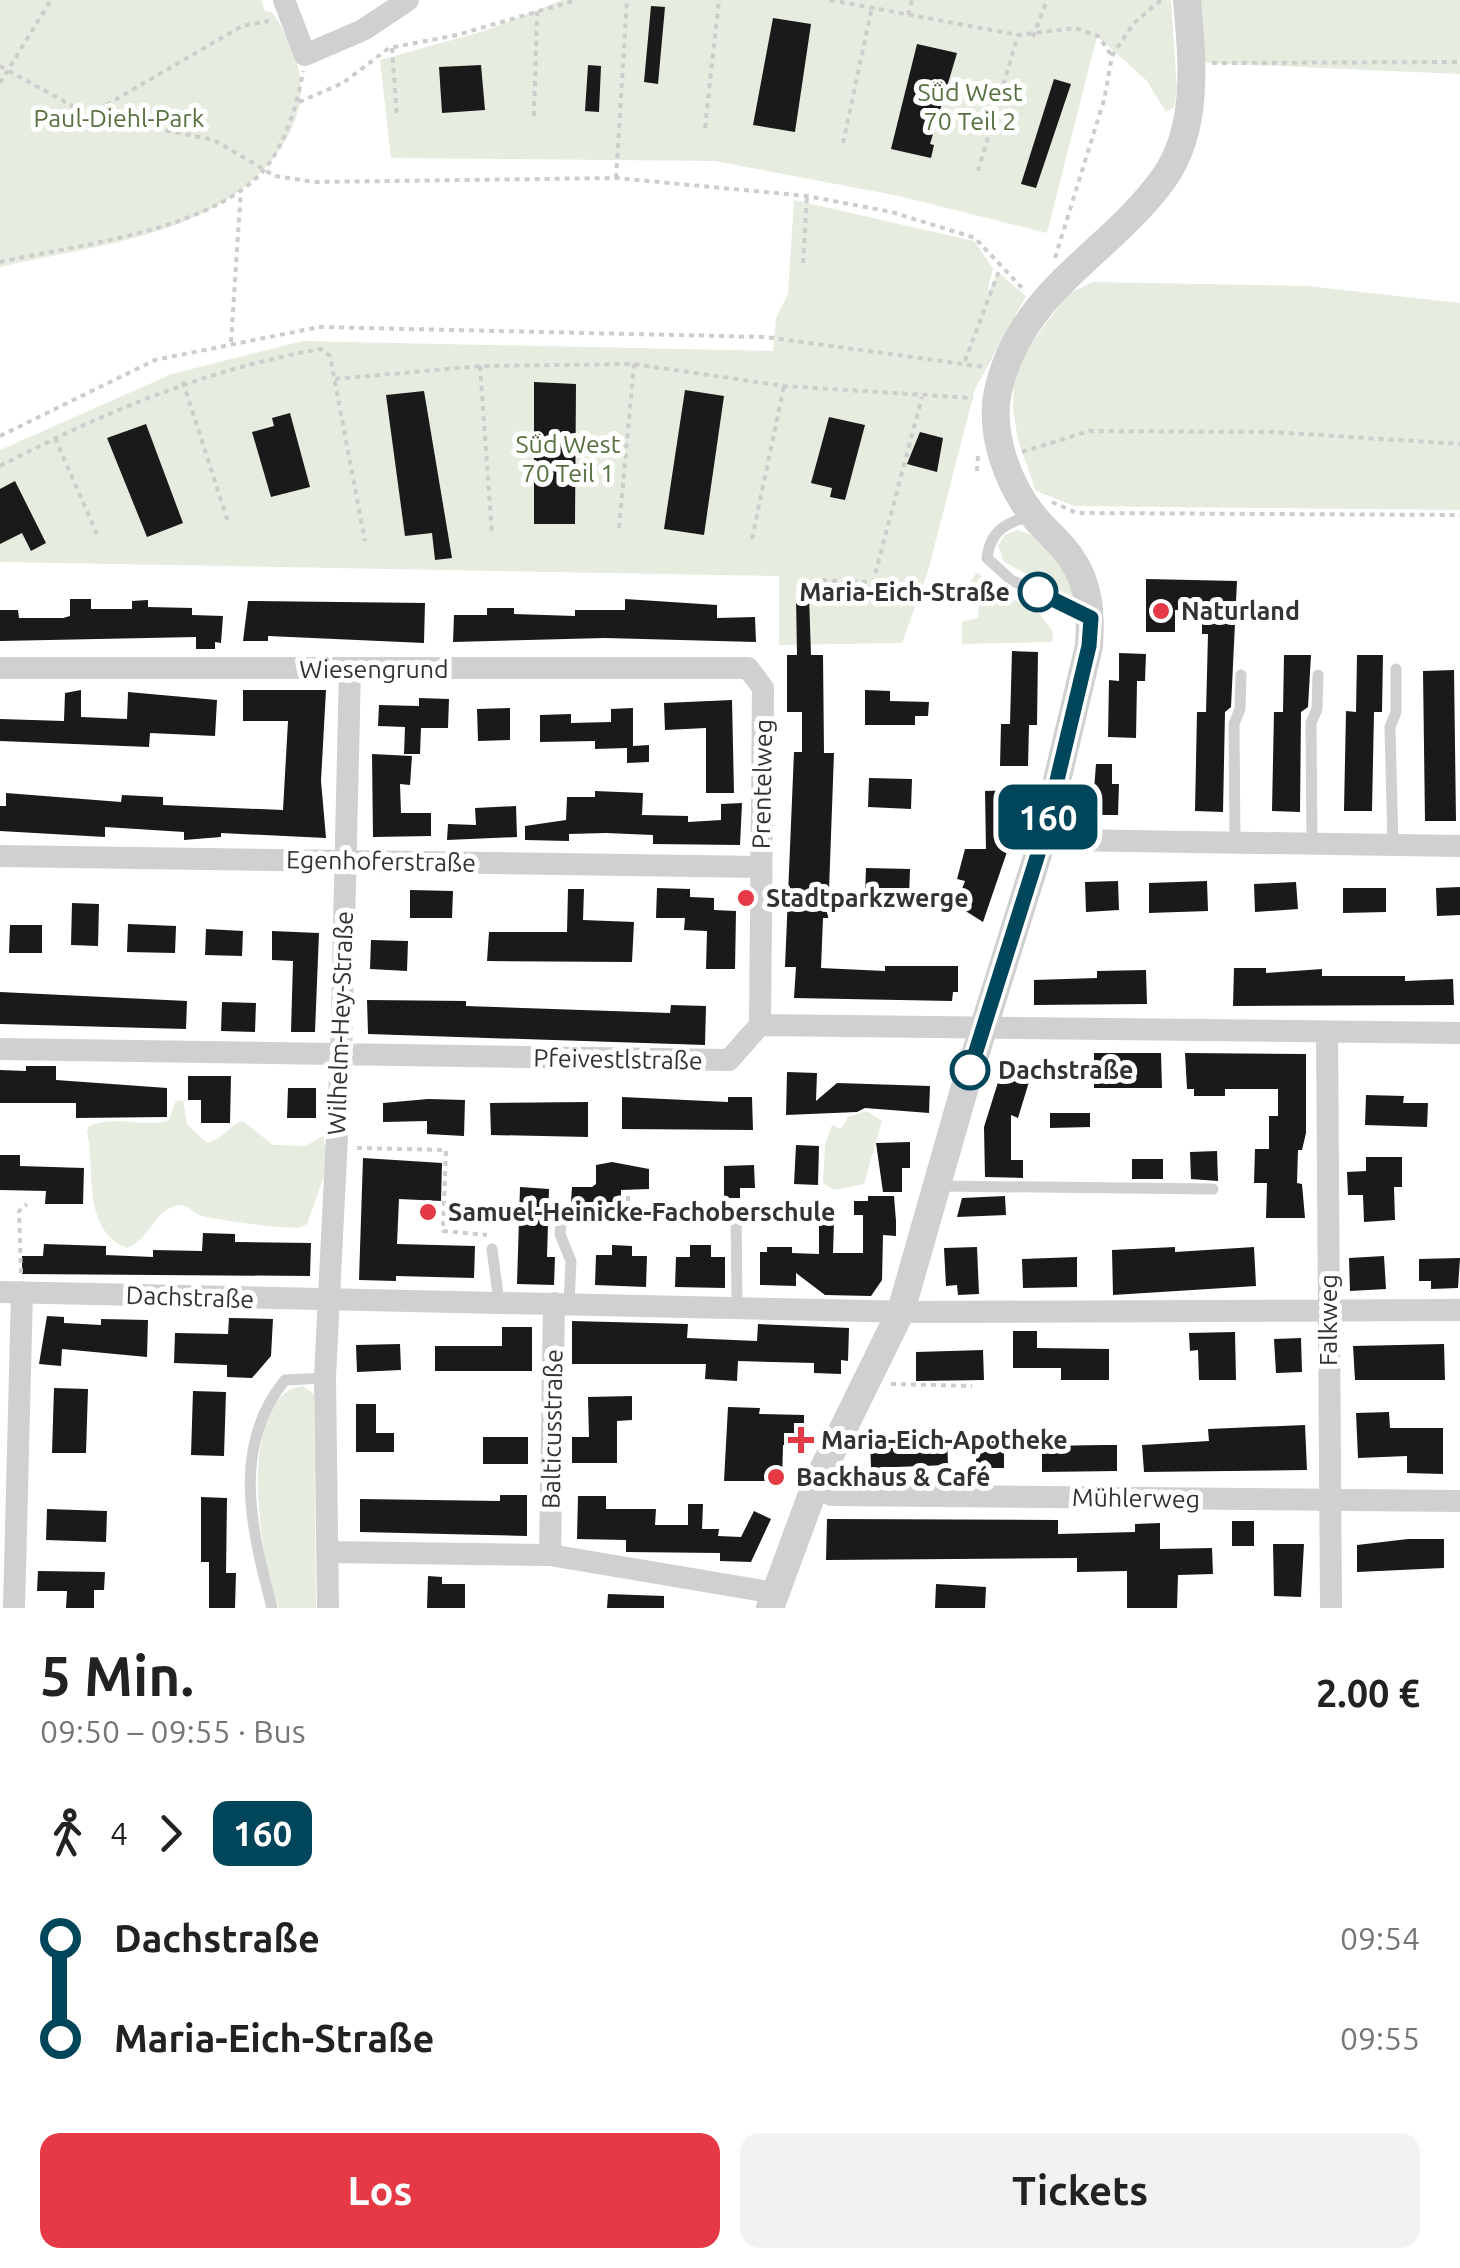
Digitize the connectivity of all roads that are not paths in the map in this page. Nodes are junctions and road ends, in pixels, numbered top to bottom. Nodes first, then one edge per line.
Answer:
1 (408, 0) edge
2 (1187, 0) edge
3 (287, 8) edge
4 (1028, 508) junction
5 (1091, 618) junction
6 (0, 668) edge
7 (748, 668) joint
8 (350, 669) junction
9 (1396, 669) dead end
10 (1241, 675) dead end
11 (1318, 675) dead end
12 (1044, 835) junction
13 (1234, 844) junction
14 (1312, 844) junction
15 (1392, 845) junction
16 (1460, 846) edge
17 (0, 856) edge
18 (345, 860) junction
19 (761, 868) junction
20 (760, 1024) junction
21 (982, 1027) junction
22 (1328, 1032) junction
23 (1460, 1033) edge
24 (0, 1049) edge
25 (340, 1056) junction
26 (937, 1186) junction
27 (1213, 1189) dead end
28 (736, 1212) dead end
29 (588, 1216) road end
30 (492, 1248) road end
31 (15, 1289) edge
32 (329, 1301) junction
33 (499, 1302) junction
34 (561, 1303) junction
35 (737, 1308) junction
36 (1460, 1310) edge
37 (901, 1311) junction
38 (1328, 1312) junction
39 (325, 1378) junction
40 (815, 1486) junction
41 (1330, 1500) junction
42 (1460, 1501) edge
43 (327, 1552) junction
44 (8, 1553) edge
45 (550, 1555) junction
46 (772, 1600) edge
47 (14, 1608) edge
48 (272, 1608) edge
49 (328, 1608) edge
50 (1331, 1608) edge

1 - 3 street
2 - 4 street
4 - 5 street
4 - 5 lane
5 - 12 street
6 - 8 street, Wiesengrund
7 - 8 street, Wiesengrund
7 - 19 street, Prentelweg
8 - 18 street, Wilhelm-Hey-Straße
9 - 15 lane
10 - 13 lane
11 - 14 lane
12 - 13 street
12 - 21 street
13 - 14 street
14 - 15 street
15 - 16 street
17 - 18 street, Egenhoferstraße
18 - 19 street, Egenhoferstraße
18 - 25 street, Wilhelm-Hey-Straße
19 - 20 street, Prentelweg
20 - 21 street
20 - 25 street, Pfeivestlstraße
21 - 22 street
21 - 26 street
22 - 23 street
22 - 38 street, Falkweg
24 - 25 street, Pfeivestlstraße
25 - 32 street, Wilhelm-Hey-Straße
26 - 27 lane
26 - 37 street
28 - 35 lane
29 - 34 lane
30 - 33 lane
31 - 32 street, Dachstraße
31 - 44 street
32 - 33 street, Dachstraße
32 - 39 street, Wilhelm-Hey-Straße
33 - 34 street, Dachstraße
34 - 35 street, Dachstraße
34 - 45 street, Balticusstraße
35 - 37 street, Dachstraße
36 - 38 street, Dachstraße
37 - 38 street, Dachstraße
37 - 40 street
38 - 41 street, Falkweg
39 - 43 street, Wilhelm-Hey-Straße
39 - 48 lane
40 - 41 street, Mühlerweg
40 - 46 street
41 - 42 street, Mühlerweg
41 - 50 street, Falkweg
43 - 45 street
43 - 49 street, Wilhelm-Hey-Straße
44 - 47 street
45 - 46 street

